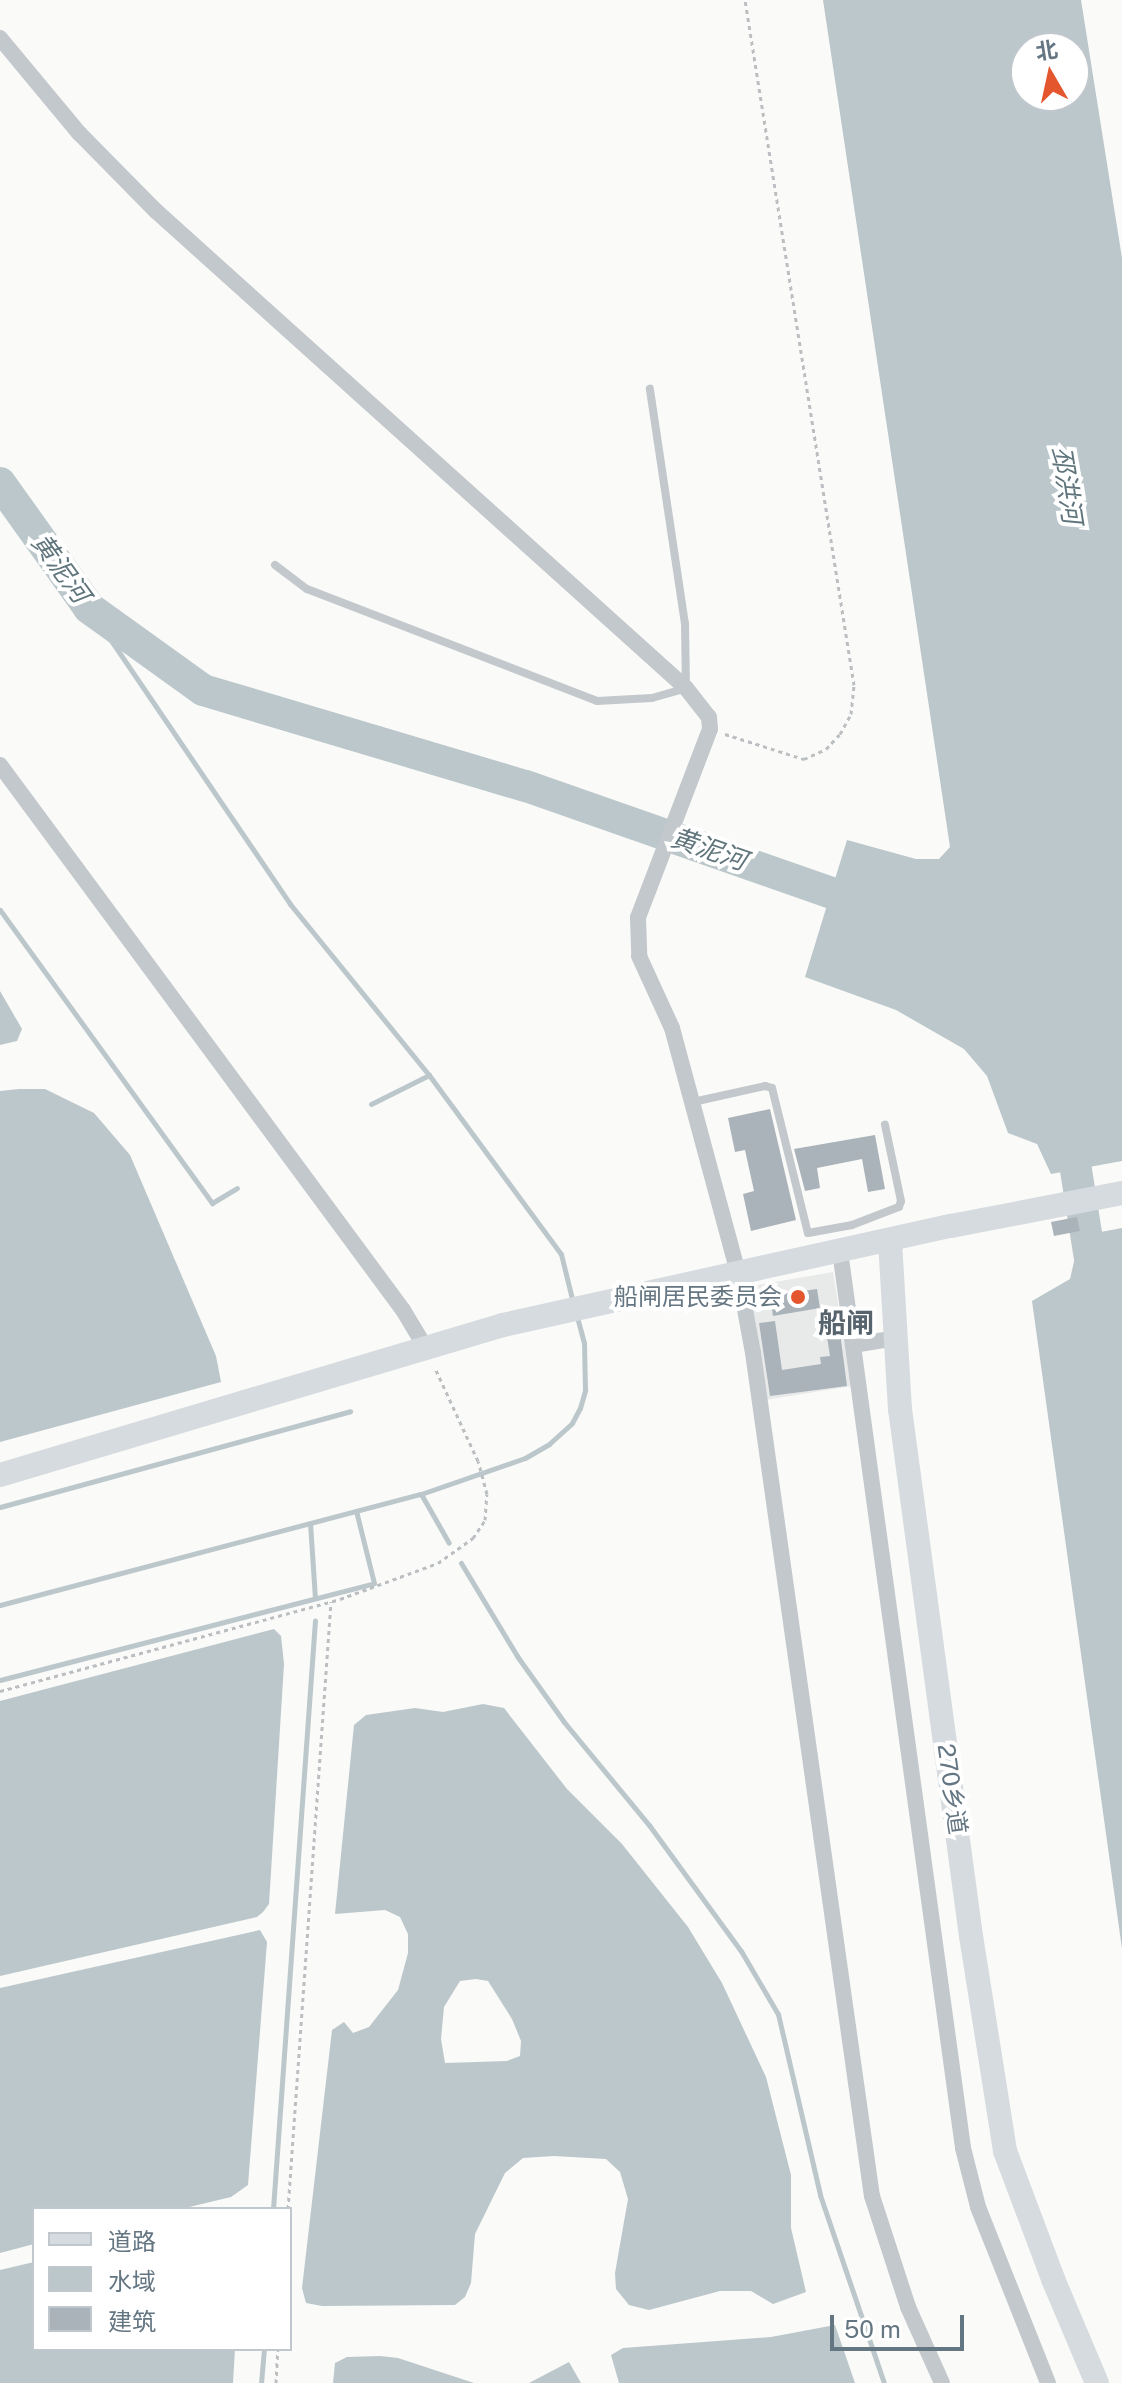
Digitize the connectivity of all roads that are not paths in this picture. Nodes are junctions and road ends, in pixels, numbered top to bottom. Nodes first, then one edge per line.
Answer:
1 (0, 38) edge
2 (650, 389) dead end
3 (275, 565) dead end
4 (686, 688) junction
5 (0, 765) edge
6 (692, 1102) junction
7 (885, 1125) dead end
8 (1122, 1193) edge
9 (890, 1241) junction
10 (840, 1251) junction
11 (738, 1272) junction
12 (897, 1338) junction
13 (853, 1345) junction
14 (427, 1350) junction
15 (0, 1475) edge
16 (942, 2383) edge
17 (1048, 2383) edge
18 (1097, 2383) edge

1 - 4 street
2 - 4 lane
3 - 4 lane
4 - 6 street
5 - 14 street
6 - 7 lane
6 - 11 street
8 - 9 street
9 - 10 street
9 - 12 street, 270乡道
10 - 11 street
10 - 13 street
11 - 14 street
11 - 16 street
12 - 13 street
12 - 18 street, 270乡道
13 - 17 street
14 - 15 street

